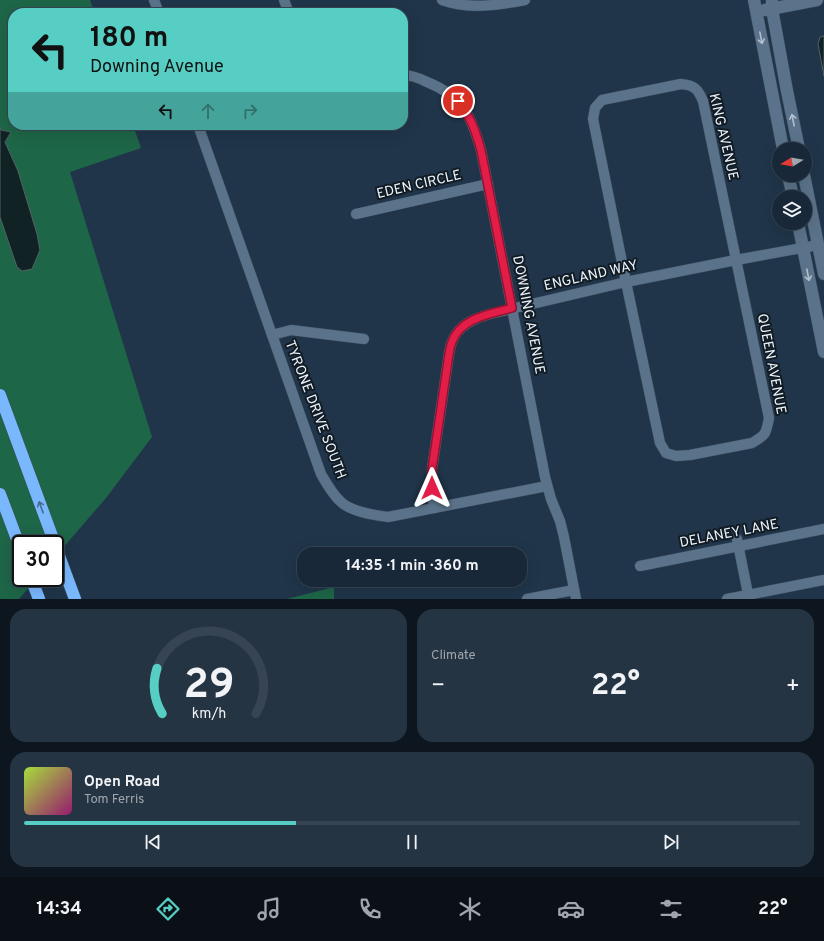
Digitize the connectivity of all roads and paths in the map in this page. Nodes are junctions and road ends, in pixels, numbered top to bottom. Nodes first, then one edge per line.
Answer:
1 (442, 0) edge
2 (525, 0) edge
3 (817, 0) edge
4 (772, 4) edge
5 (755, 6) edge
6 (408, 75) edge
7 (200, 130) edge
8 (782, 142) edge
9 (798, 142) edge
10 (805, 182) edge
11 (488, 184) junction
12 (356, 214) dead end
13 (799, 230) edge
14 (818, 245) junction
15 (803, 248) junction
16 (736, 260) junction
17 (824, 274) edge
18 (626, 282) junction
19 (512, 308) junction
20 (272, 335) junction
21 (364, 339) dead end
22 (824, 352) edge
23 (0, 395) edge
24 (547, 486) junction
25 (0, 494) edge
26 (434, 508) junction
27 (824, 529) edge
28 (15, 535) edge
29 (52, 535) edge
30 (737, 542) junction
31 (640, 566) dead end
32 (64, 569) edge
33 (824, 580) edge
34 (34, 587) edge
35 (575, 594) edge
36 (748, 597) edge
37 (39, 599) edge
38 (75, 599) edge
39 (527, 599) edge
40 (726, 599) edge

1 - 2 street
3 - 4 street
4 - 5 street
9 -> 4 street
5 -> 8 street
6 - 11 street, DOWNING AVENUE
7 - 20 street, TYRONE DRIVE SOUTH
10 - 14 street
11 - 12 street, EDEN CIRCLE
11 - 19 street, DOWNING AVENUE
13 - 15 street
14 - 15 street, ENGLAND WAY
14 - 17 street
15 - 16 street, ENGLAND WAY
15 -> 22 street
16 - 18 street, ENGLAND WAY
16 - 18 street, QUEEN AVENUE
16 - 18 street, KING AVENUE
18 - 19 street, ENGLAND WAY
19 - 24 street, DOWNING AVENUE
19 - 26 street, ENGLAND WAY
20 - 21 street
20 - 26 street, TYRONE DRIVE SOUTH
29 -> 23 highway
24 - 26 street, TYRONE DRIVE SOUTH
24 - 35 street, DOWNING AVENUE
25 - 28 highway
27 - 30 street, DELANEY LANE
30 - 31 street, DELANEY LANE
30 - 36 street
32 - 38 highway
33 - 36 street
34 - 37 highway
35 - 39 street
36 - 40 street

